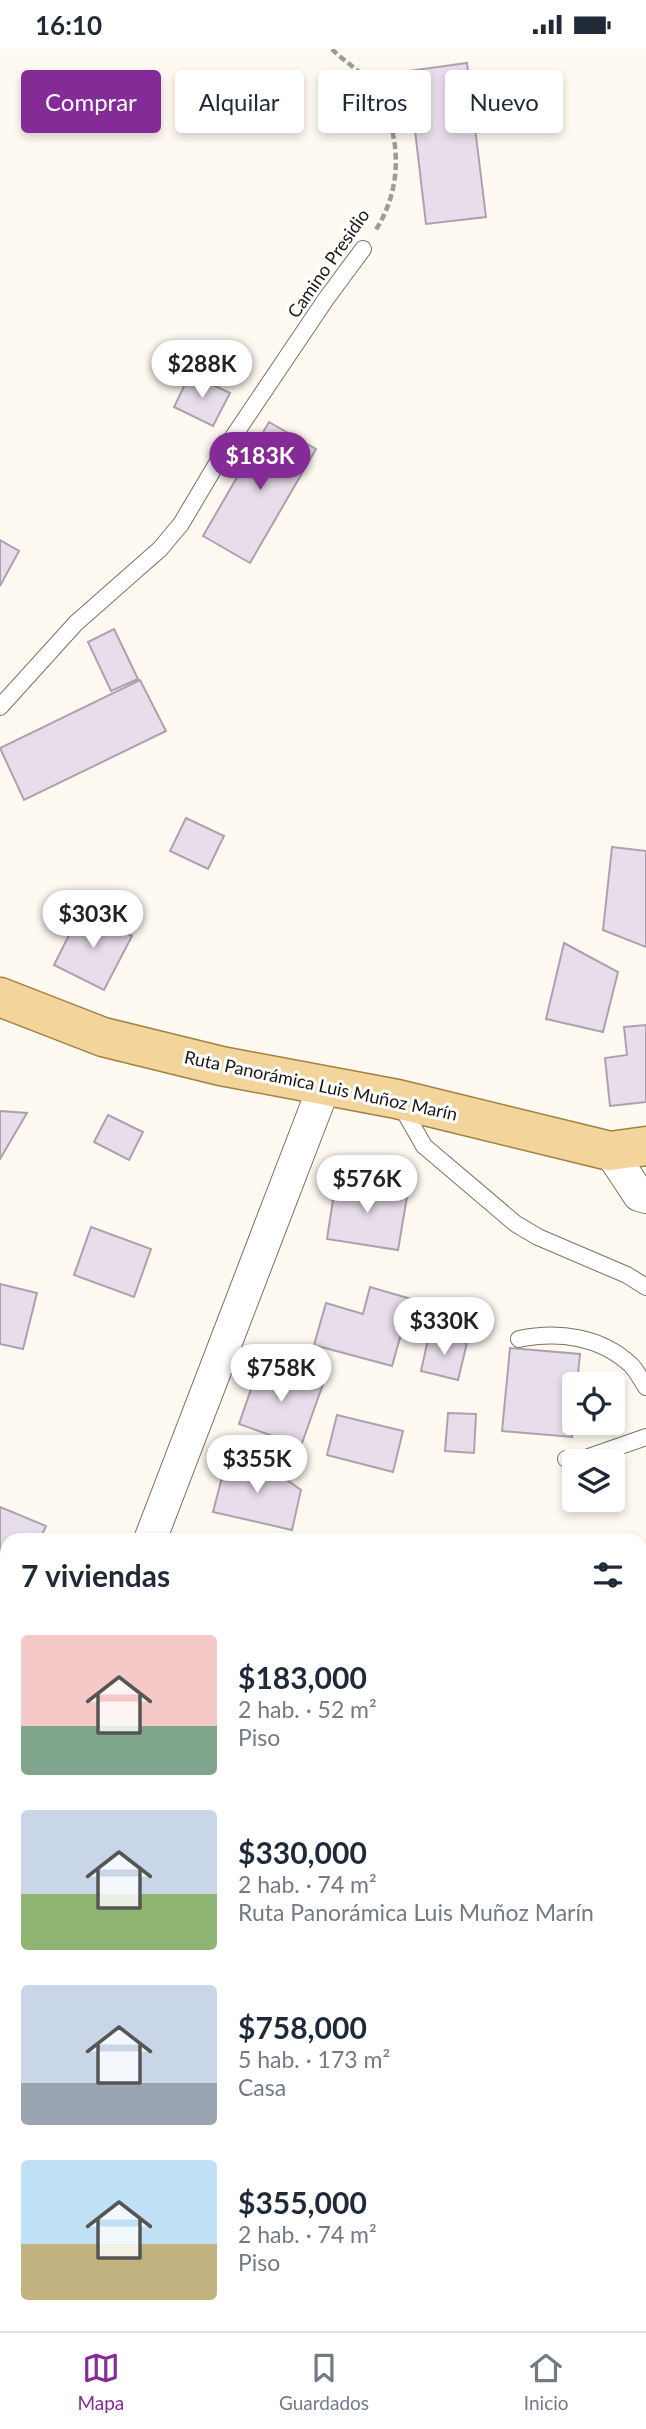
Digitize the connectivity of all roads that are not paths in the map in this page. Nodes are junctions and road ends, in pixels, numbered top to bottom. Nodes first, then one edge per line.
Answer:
1 (363, 249) road end
2 (0, 707) edge
3 (0, 997) edge
4 (325, 1084) junction
5 (397, 1099) junction
6 (628, 1148) edge
7 (646, 1197) edge
8 (646, 1287) edge
9 (519, 1339) dead end
10 (646, 1387) edge
11 (646, 1437) edge
12 (612, 1449) edge
13 (153, 1533) edge

1 - 2 lane, Camino Presidio
3 - 4 main road, Ruta Panorámica Luis Muñoz Marín
4 - 5 main road, Ruta Panorámica Luis Muñoz Marín
4 - 13 street
5 - 6 main road, Ruta Panorámica Luis Muñoz Marín
5 - 8 lane
6 - 7 street
9 - 10 lane
11 - 12 lane

